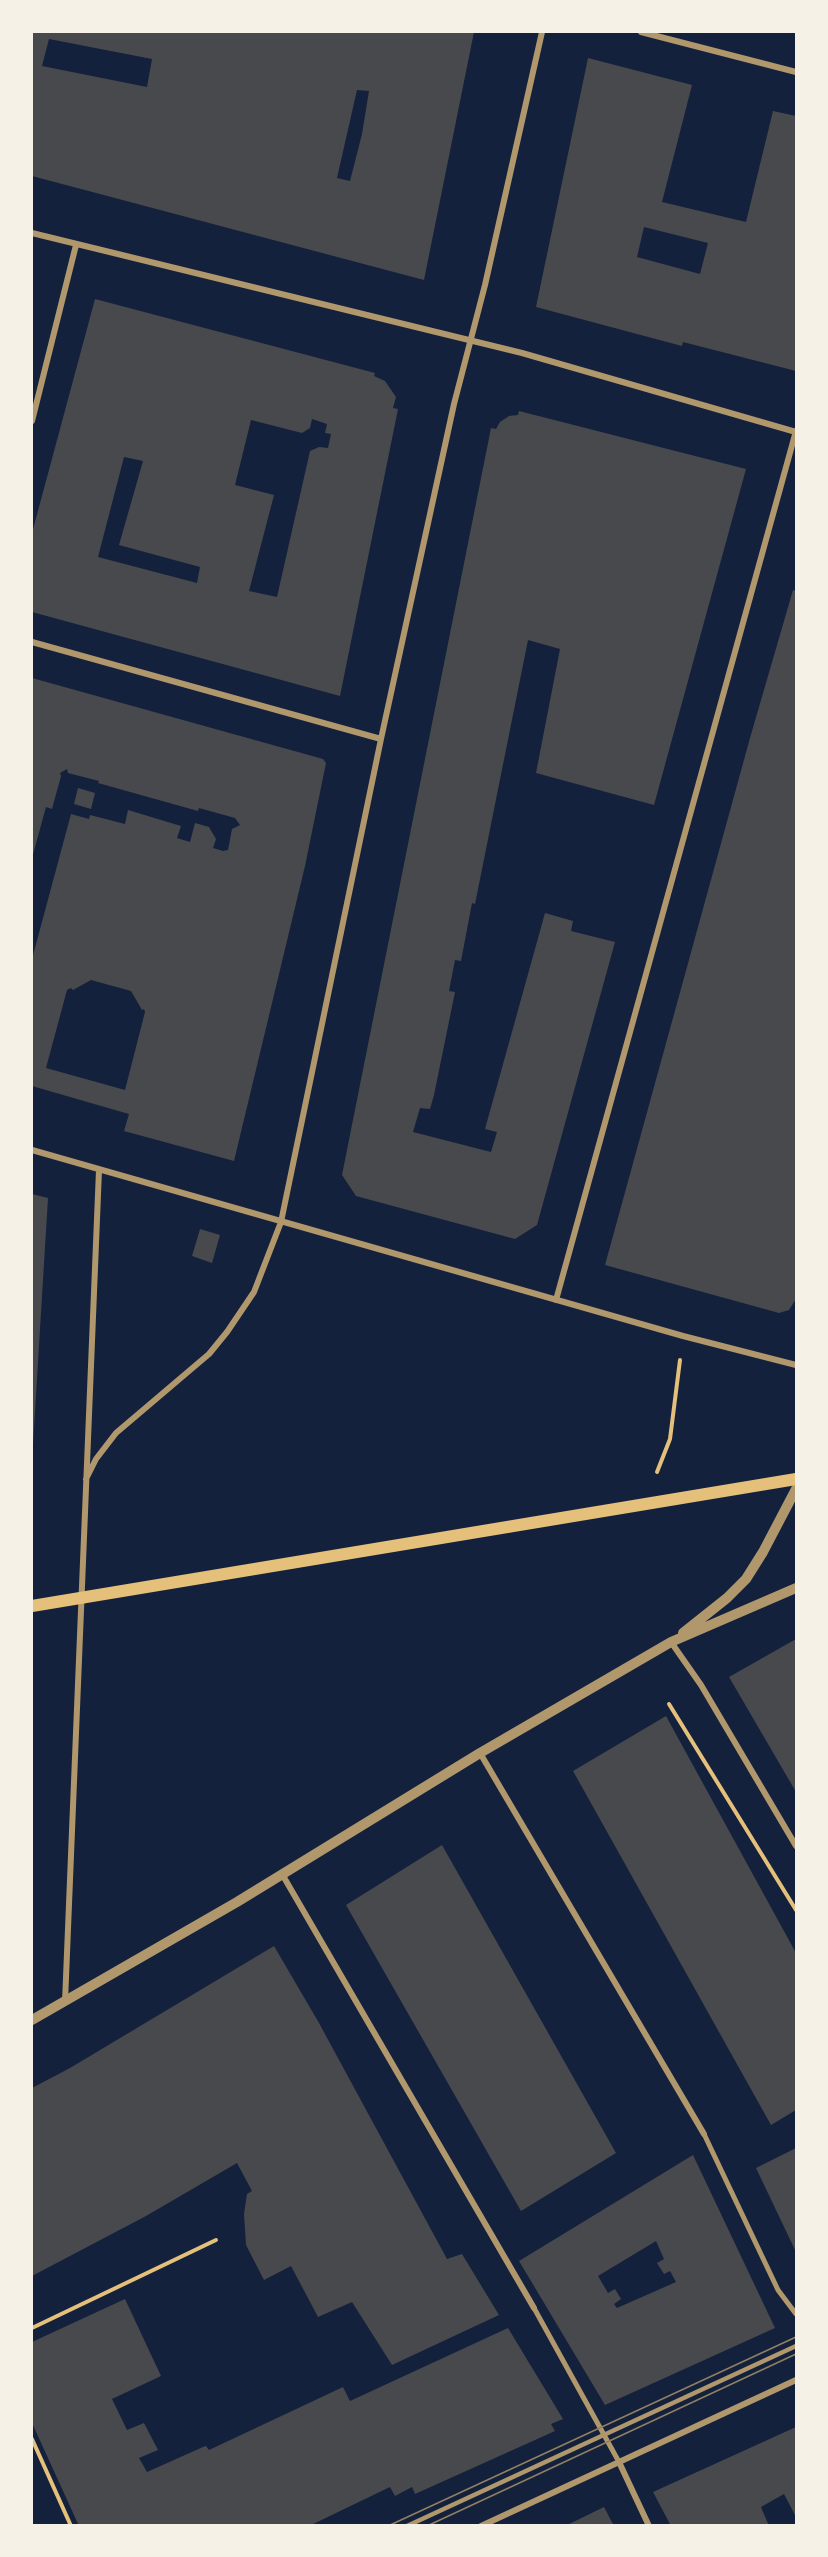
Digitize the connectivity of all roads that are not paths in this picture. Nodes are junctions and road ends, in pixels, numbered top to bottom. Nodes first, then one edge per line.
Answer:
1 (542, 32) edge
2 (641, 32) edge
3 (796, 72) edge
4 (32, 233) edge
5 (76, 245) junction
6 (470, 340) junction
7 (32, 421) edge
8 (796, 432) edge
9 (32, 642) edge
10 (381, 739) junction
11 (32, 1150) edge
12 (99, 1170) junction
13 (281, 1222) junction
14 (556, 1300) junction
15 (796, 1365) edge
16 (86, 1479) junction
17 (796, 1479) edge
18 (796, 1489) edge
19 (796, 1588) edge
20 (81, 1598) junction
21 (32, 1606) edge
22 (670, 1642) junction
23 (480, 1753) junction
24 (796, 1845) edge
25 (282, 1874) junction
26 (65, 2002) junction
27 (32, 2020) edge
28 (704, 2133) joint
29 (534, 2308) joint
30 (796, 2314) edge
31 (796, 2346) edge
32 (796, 2380) edge
33 (604, 2435) junction
34 (619, 2462) junction
35 (407, 2526) edge
36 (481, 2526) edge
37 (649, 2526) edge

1 - 6 street
2 - 3 street
4 - 5 street
5 - 6 street
5 - 7 street
6 - 8 street
6 - 10 street
8 - 14 street
9 - 10 street
10 - 13 street
11 - 12 street
12 - 13 street
12 - 16 street
13 - 14 street
13 - 16 street
14 - 15 street
16 - 20 street
17 - 20 main road
18 - 22 street
19 - 22 street
20 - 21 main road
20 - 26 street
22 - 23 street
22 - 24 street
23 - 25 street
23 - 28 street
25 - 26 street
25 - 29 street
26 - 27 street
28 - 30 street
29 - 33 street
31 - 33 lane
32 - 34 street
33 - 34 street
33 - 35 lane
34 - 36 street
34 - 37 street

